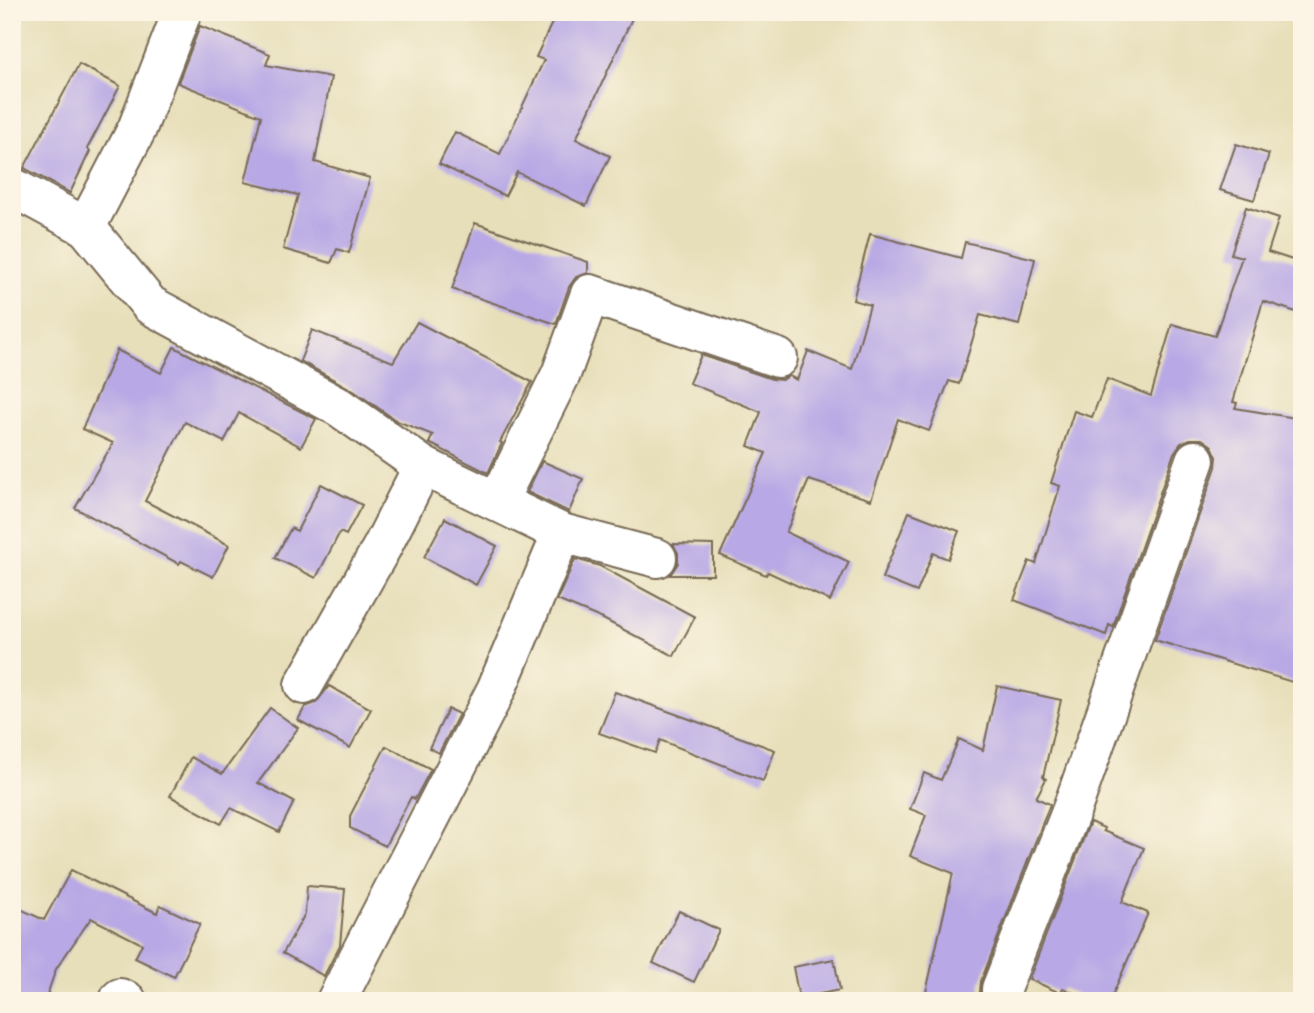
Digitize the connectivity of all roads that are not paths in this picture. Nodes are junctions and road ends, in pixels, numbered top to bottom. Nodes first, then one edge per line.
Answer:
1 (182, 12) edge
2 (12, 187) edge
3 (86, 226) junction
4 (778, 358) dead end
5 (1195, 460) dead end
6 (423, 466) junction
7 (498, 501) junction
8 (562, 533) junction
9 (657, 558) dead end
10 (304, 685) dead end
11 (119, 1001) edge
12 (127, 1001) edge
13 (336, 1001) edge
14 (1001, 1001) edge

1 - 3 street
2 - 3 street
3 - 6 street
4 - 7 street
5 - 14 street
6 - 7 street
6 - 10 street
7 - 8 street
8 - 9 street
8 - 13 street
11 - 12 street

